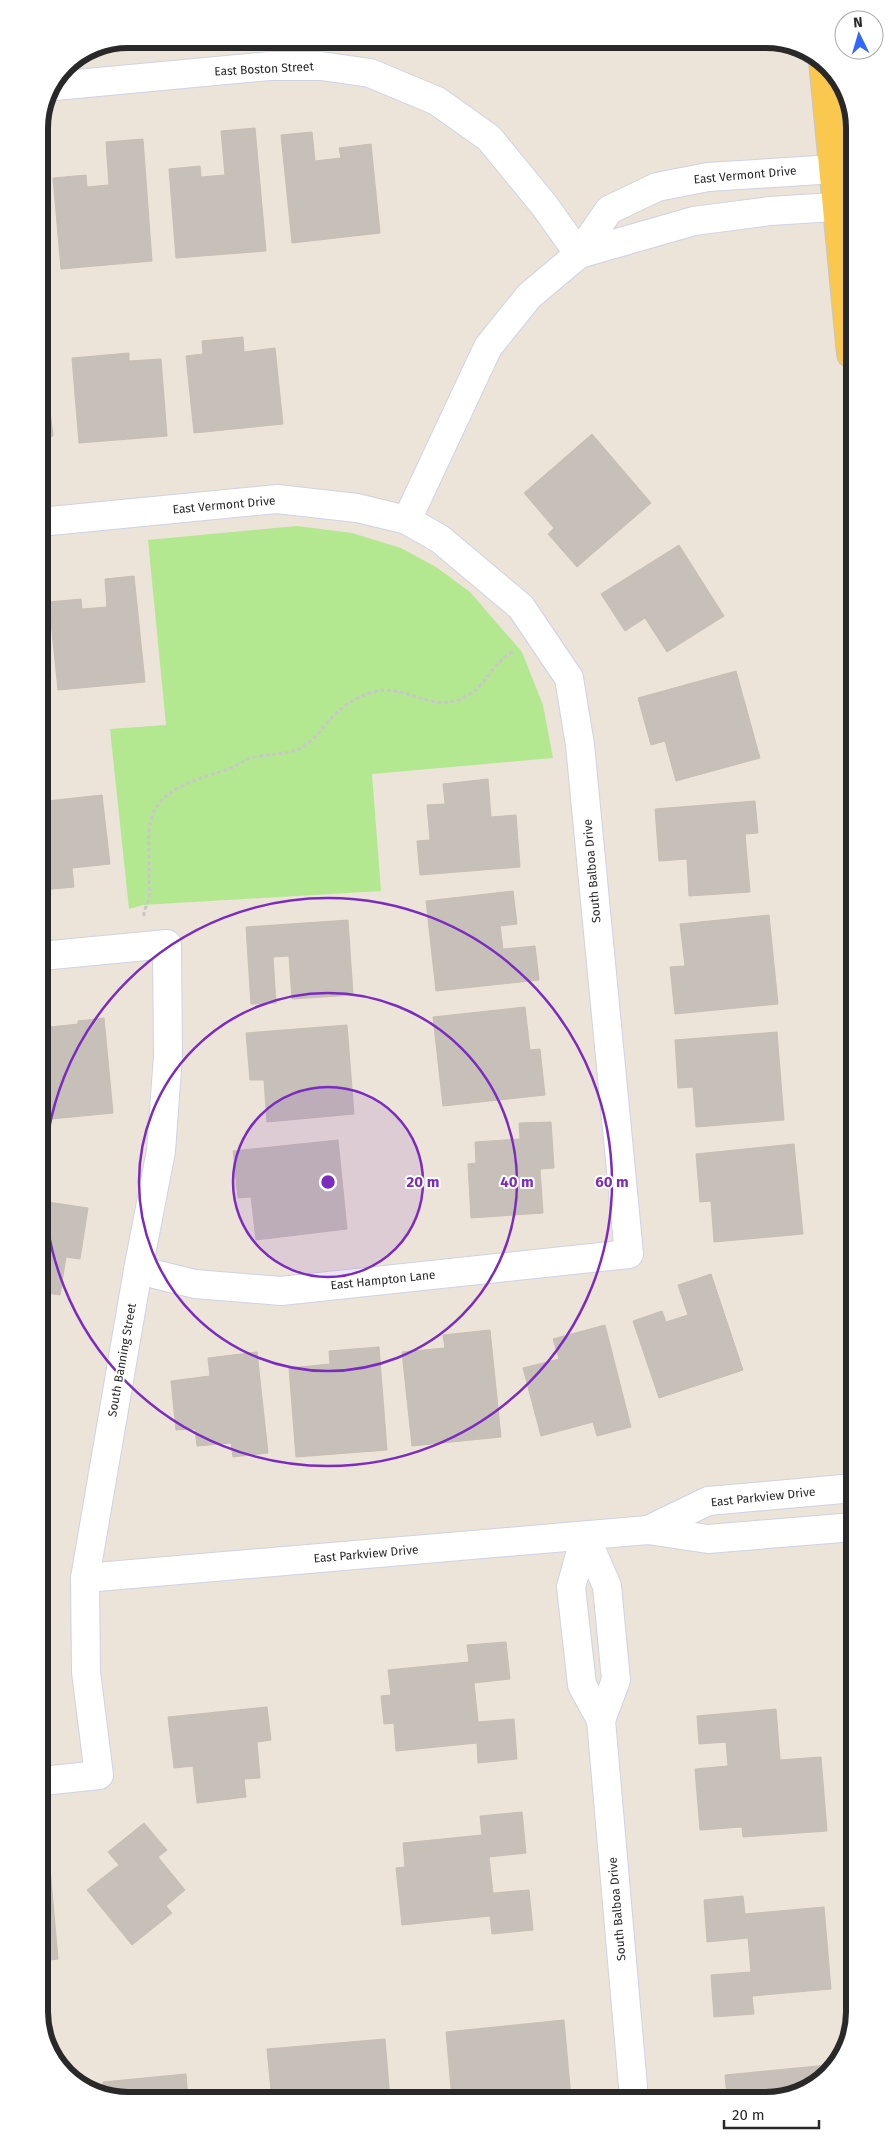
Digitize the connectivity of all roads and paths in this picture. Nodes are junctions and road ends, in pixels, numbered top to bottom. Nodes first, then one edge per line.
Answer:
1 (826, 75) edge
2 (60, 86) edge
3 (842, 168) edge
4 (844, 206) edge
5 (846, 248) edge
6 (579, 254) junction
7 (407, 520) junction
8 (48, 521) edge
9 (440, 540) joint
10 (522, 648) dead end
11 (144, 913) dead end
12 (48, 955) edge
13 (629, 1254) joint
14 (138, 1270) junction
15 (846, 1489) edge
16 (846, 1528) edge
17 (648, 1530) junction
18 (585, 1536) junction
19 (85, 1578) junction
20 (601, 1720) junction
21 (48, 1780) edge
22 (633, 2092) edge

1 - 3 main road
2 - 6 street, East Boston Street
3 - 4 main road
3 - 6 street, East Vermont Drive
4 - 5 main road
4 - 6 street, East Vermont Drive
6 - 7 street, East Vermont Drive
7 - 8 street, East Vermont Drive
7 - 9 street, East Vermont Drive
9 - 13 street, South Balboa Drive
10 - 11 path
12 - 14 street, South Banning Street
13 - 14 street, East Hampton Lane
14 - 19 street, South Banning Street
15 - 17 street, East Parkview Drive
16 - 17 street, East Parkview Drive
17 - 18 street, East Parkview Drive
18 - 19 street, East Parkview Drive
18 - 20 street, South Balboa Drive
18 - 20 street, South Balboa Drive
19 - 21 street, South Banning Street
20 - 22 street, South Balboa Drive

